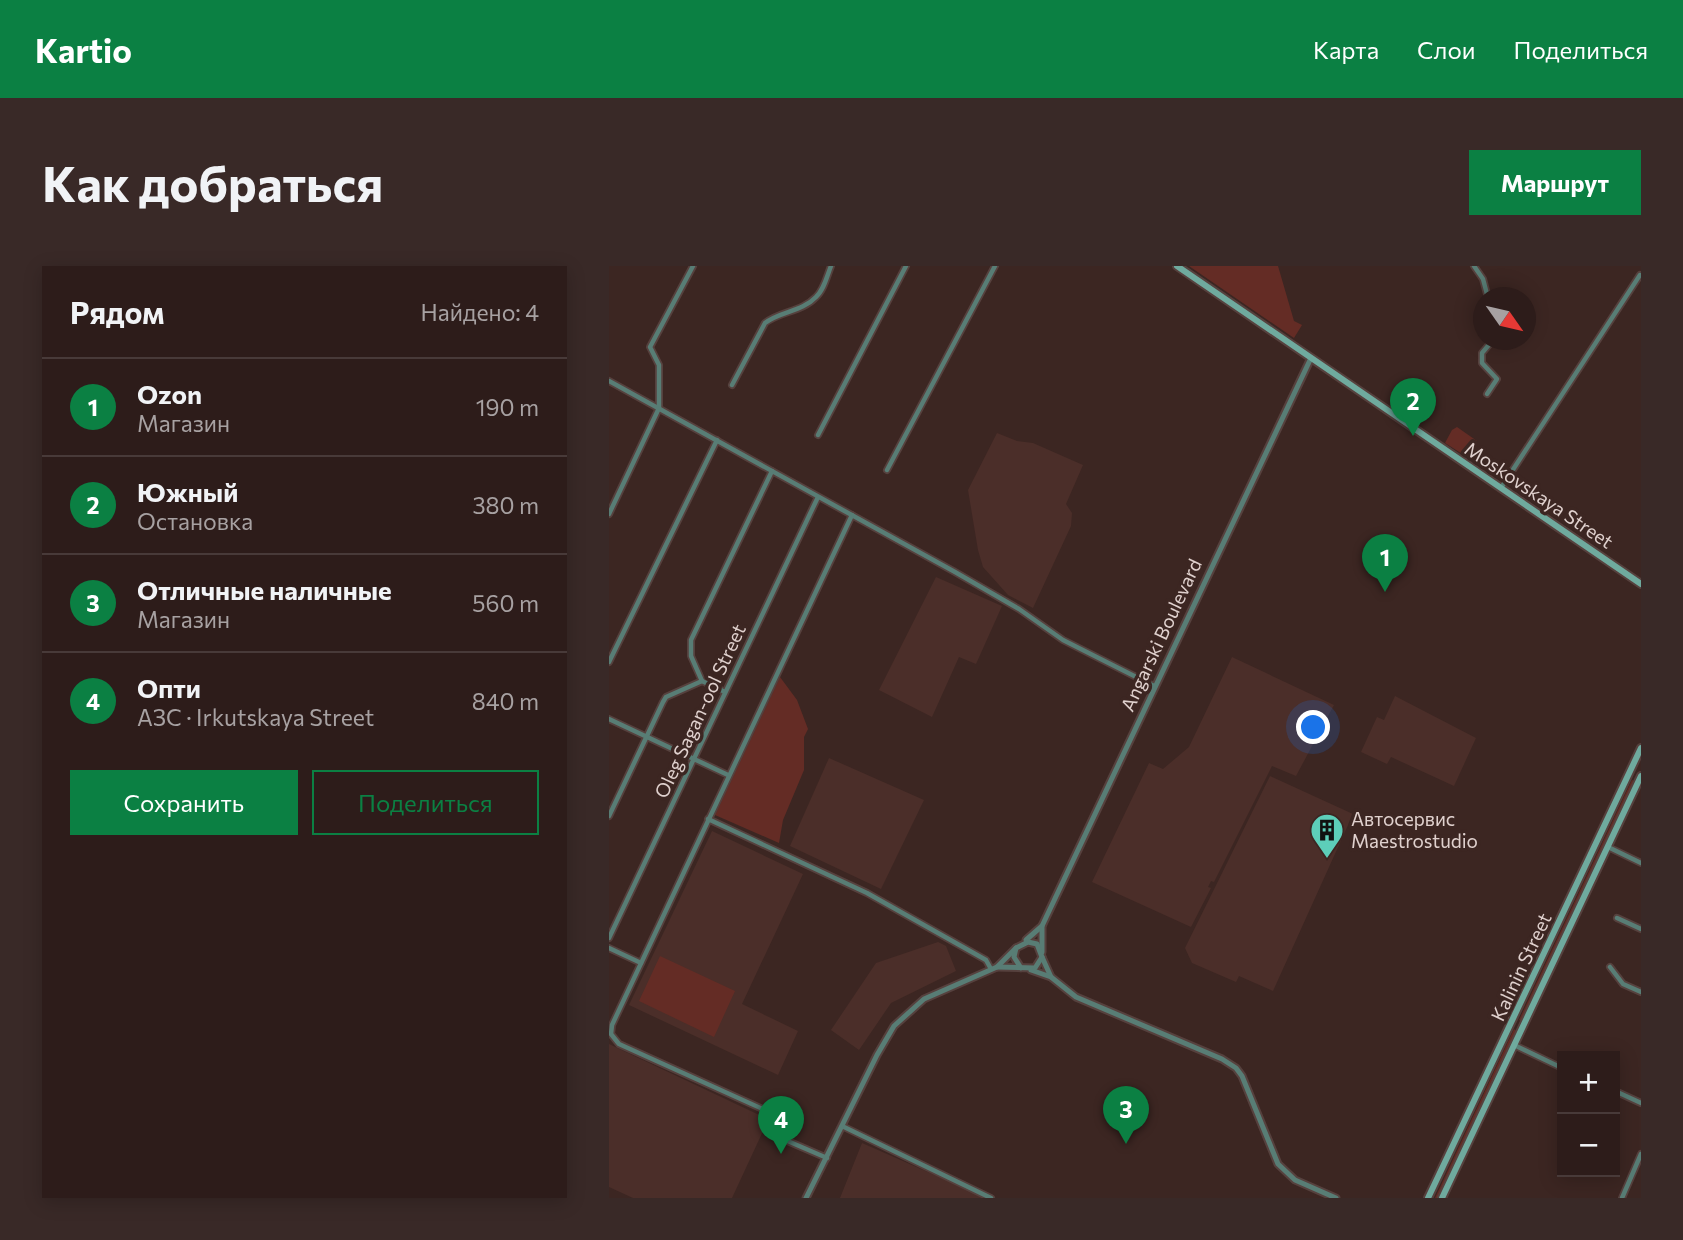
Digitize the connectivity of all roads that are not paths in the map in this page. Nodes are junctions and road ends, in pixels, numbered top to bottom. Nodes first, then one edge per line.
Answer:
1 (693, 266) edge
2 (831, 266) edge
3 (906, 266) edge
4 (995, 266) edge
5 (1177, 266) edge
6 (1474, 266) edge
7 (1640, 275) edge
8 (1485, 287) edge
9 (1485, 350) edge
10 (1311, 358) junction
11 (609, 381) edge
12 (732, 385) dead end
13 (1487, 394) dead end
14 (659, 408) junction
15 (818, 435) dead end
16 (717, 440) junction
17 (887, 470) dead end
18 (772, 471) junction
19 (1501, 488) junction
20 (818, 497) junction
21 (609, 514) edge
22 (852, 515) junction
23 (1641, 584) edge
24 (609, 662) edge
25 (702, 681) junction
26 (1154, 686) junction
27 (725, 692) junction
28 (609, 719) edge
29 (646, 736) junction
30 (1641, 748) edge
31 (693, 758) junction
32 (1631, 769) junction
33 (728, 775) junction
34 (1641, 775) edge
35 (609, 816) edge
36 (708, 819) junction
37 (1608, 847) junction
38 (1641, 863) edge
39 (1616, 918) dead end
40 (1042, 926) junction
41 (1641, 929) edge
42 (609, 938) edge
43 (1023, 942) junction
44 (609, 948) edge
45 (1016, 948) junction
46 (1042, 955) junction
47 (641, 963) junction
48 (1611, 967) dead end
49 (994, 968) junction
50 (1021, 968) junction
51 (1030, 969) junction
52 (1051, 977) junction
53 (1641, 992) edge
54 (1513, 1018) junction
55 (1524, 1024) junction
56 (1514, 1045) junction
57 (1557, 1066) edge
58 (1620, 1093) edge
59 (1641, 1103) edge
60 (842, 1126) junction
61 (1641, 1154) edge
62 (827, 1158) junction
63 (806, 1198) edge
64 (991, 1198) edge
65 (1336, 1198) edge
66 (1428, 1198) edge
67 (1442, 1198) edge
68 (1622, 1198) edge

1 - 14 street
2 - 12 street
3 - 15 street
4 - 17 street
5 - 10 main road, Moskovskaya Street
6 - 8 street
7 - 19 street
9 - 13 street
10 - 19 main road, Moskovskaya Street
10 - 26 street, Angarski Boulevard
11 - 14 street
14 - 16 street
14 - 21 street
16 - 18 street
16 - 24 street
18 - 20 street
18 - 25 street
19 - 23 main road, Moskovskaya Street
20 - 22 street
20 - 27 street, Oleg Sagan-ool Street
22 - 26 street
22 - 33 street
25 - 27 street
25 - 29 street
26 - 40 street, Angarski Boulevard
27 - 31 street, Oleg Sagan-ool Street
28 - 29 street
29 - 31 street
29 - 35 street
30 - 32 main road, Kalinin Street
31 - 33 street
31 - 42 street, Oleg Sagan-ool Street
32 - 34 main road
32 - 54 main road, Kalinin Street
33 - 36 street
34 - 37 main road, Kalinin Street
36 - 47 street
36 - 49 street
37 - 38 street
37 - 55 main road, Kalinin Street
39 - 41 street
40 - 43 street, Angarski Boulevard
40 - 46 street, Angarski Boulevard
43 - 45 street
43 - 46 street
44 - 47 street
45 - 49 street
45 - 50 street
46 - 51 street
46 - 52 street
47 - 62 street
48 - 53 street
49 - 50 street
49 - 60 street
50 - 51 street
51 - 52 street
52 - 65 street
54 - 55 main road
54 - 66 main road, Kalinin Street
55 - 56 main road, Kalinin Street
56 - 57 street
56 - 67 main road, Kalinin Street
58 - 59 street
60 - 62 street
60 - 64 street
61 - 68 street
62 - 63 street

